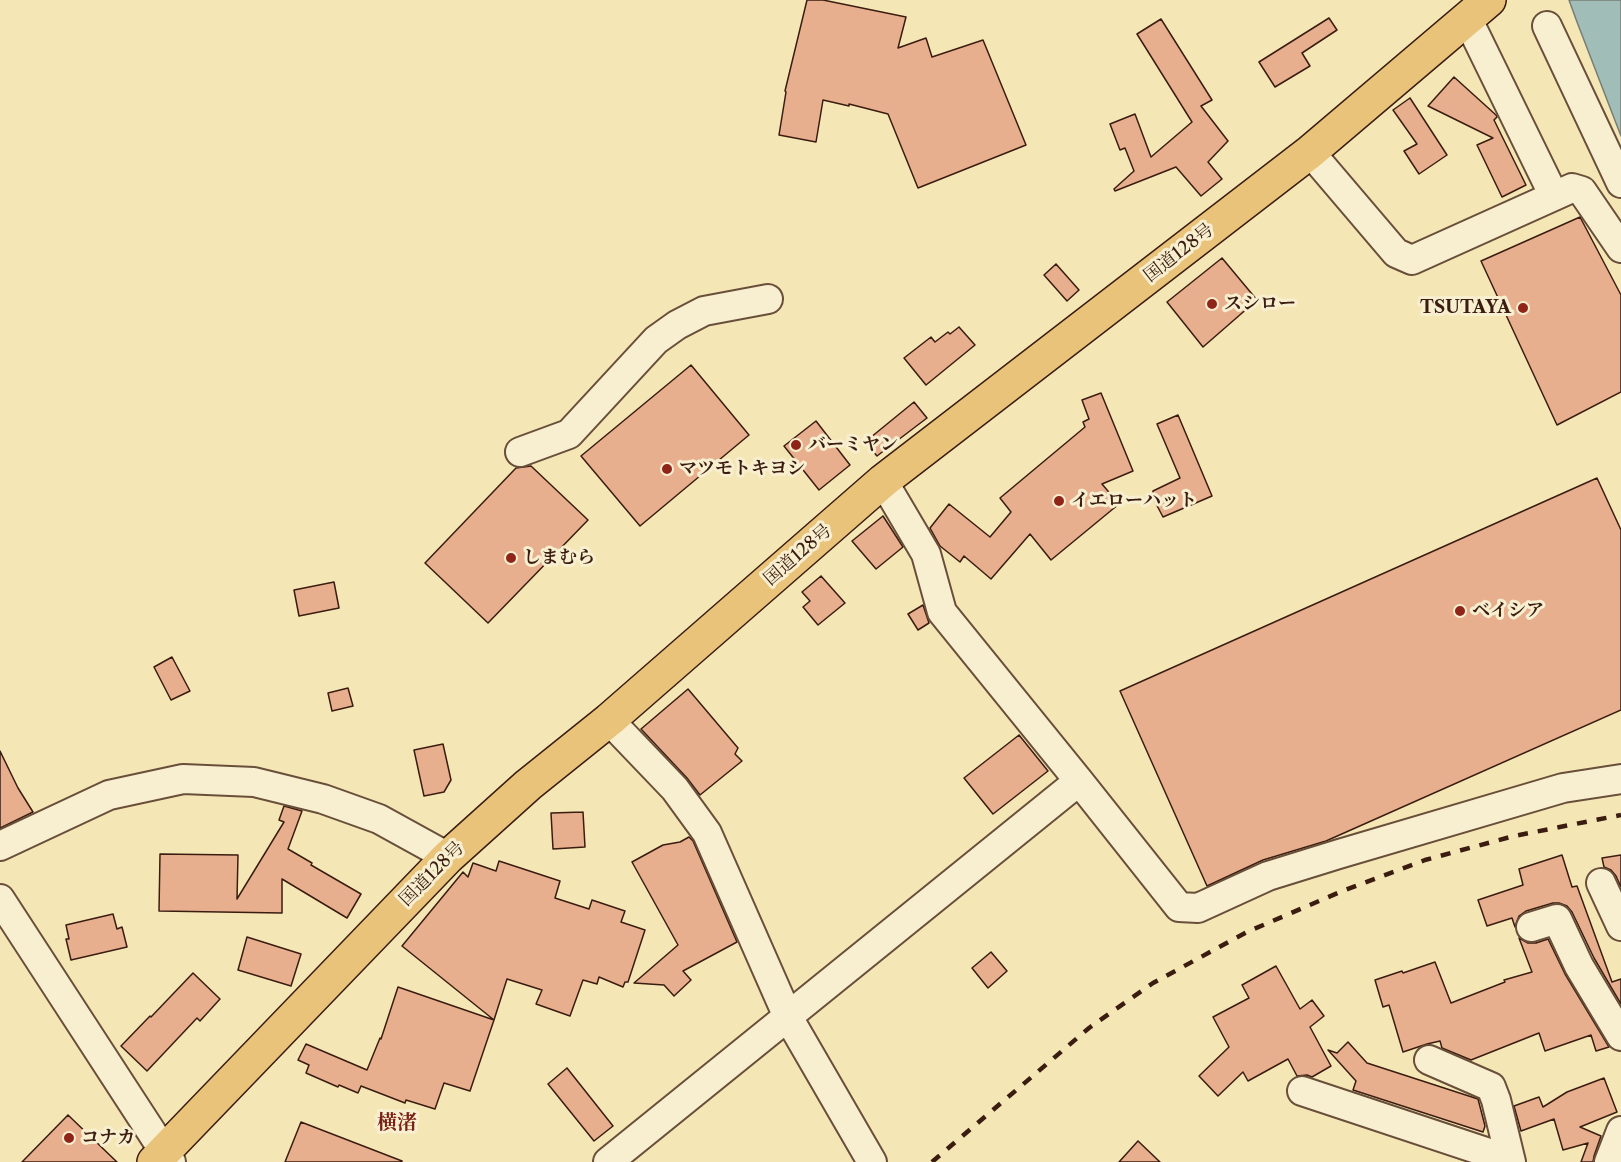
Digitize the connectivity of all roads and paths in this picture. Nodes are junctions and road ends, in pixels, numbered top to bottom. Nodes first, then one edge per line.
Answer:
1 (1478, 10) edge
2 (1547, 26) dead end
3 (1310, 152) junction
4 (1621, 183) edge
5 (1554, 196) junction
6 (1621, 248) edge
7 (768, 299) dead end
8 (520, 452) dead end
9 (883, 481) junction
10 (609, 720) junction
11 (1621, 779) edge
12 (1079, 781) junction
13 (0, 846) edge
14 (448, 857) junction
15 (1601, 883) dead end
16 (0, 899) edge
17 (1621, 926) edge
18 (1531, 927) dead end
19 (788, 1017) junction
20 (1621, 1036) edge
21 (1429, 1060) dead end
22 (1302, 1091) dead end
23 (1621, 1131) edge
24 (163, 1158) edge
25 (1511, 1161) edge
26 (608, 1162) edge
27 (872, 1162) edge
28 (1609, 1162) edge

1 - 3 highway, 国道128号
1 - 5 street
2 - 4 street
3 - 5 street
3 - 9 highway, 国道128号
5 - 6 street
7 - 8 street
9 - 10 highway, 国道128号
9 - 12 street
10 - 14 highway, 国道128号
10 - 19 street
11 - 12 street
12 - 19 street
13 - 14 street
14 - 24 highway, 国道128号
15 - 17 street
16 - 24 street
18 - 20 street
19 - 26 street
19 - 27 street
21 - 25 street
22 - 25 street
23 - 28 street

